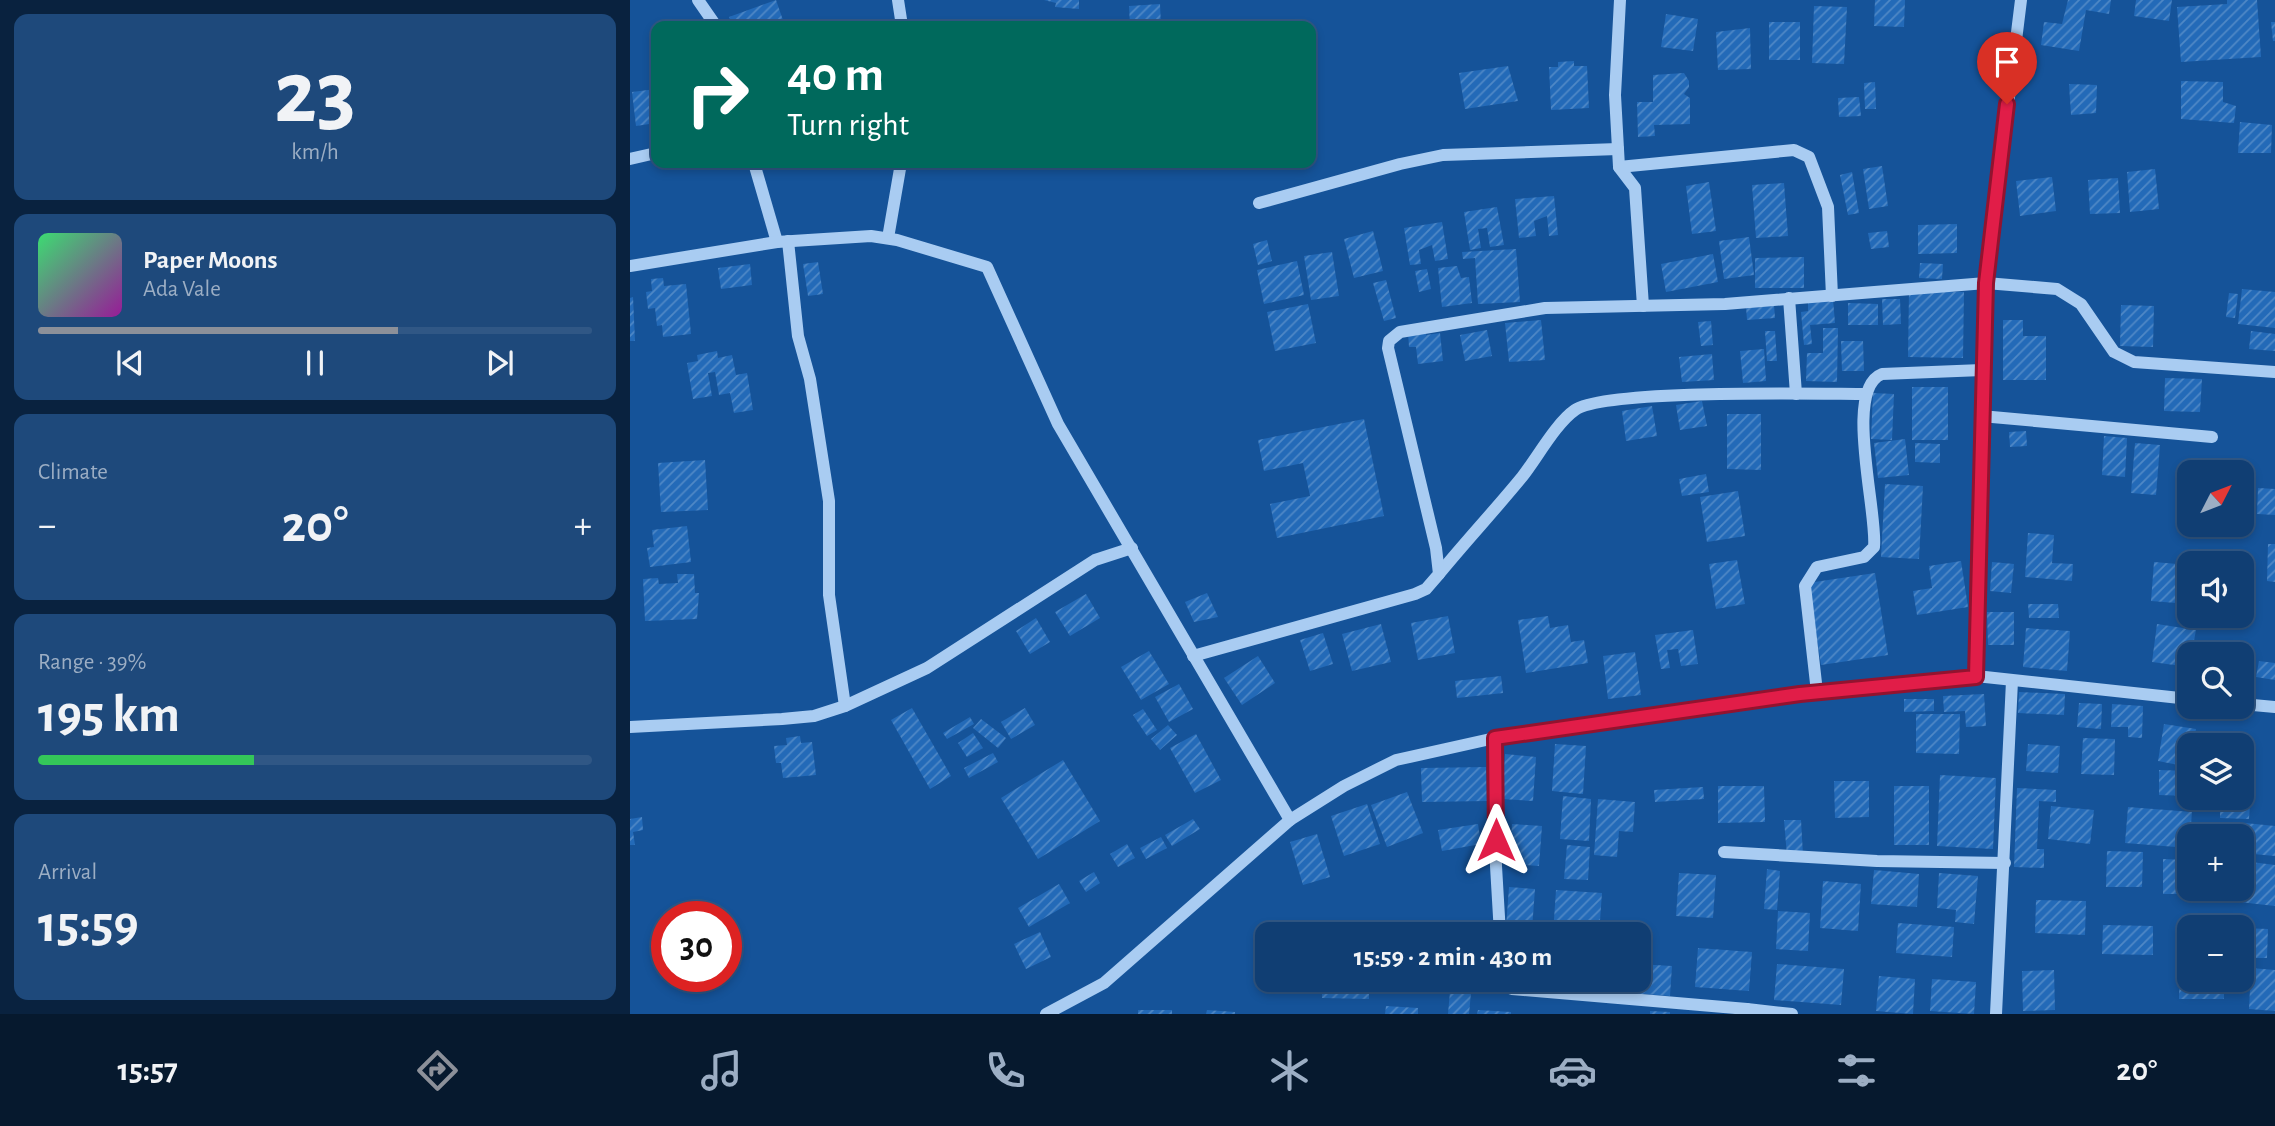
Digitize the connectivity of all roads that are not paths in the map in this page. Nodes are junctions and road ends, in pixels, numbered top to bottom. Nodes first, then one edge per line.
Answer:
1 (698, 0) edge
2 (898, 0) edge
3 (1620, 0) edge
4 (2021, 0) edge
5 (713, 21) edge
6 (901, 21) edge
7 (1618, 149) junction
8 (651, 154) edge
9 (630, 159) edge
10 (1619, 166) junction
11 (756, 168) edge
12 (900, 168) edge
13 (1259, 203) dead end
14 (888, 238) junction
15 (782, 242) junction
16 (630, 266) edge
17 (1986, 283) junction
18 (1832, 296) junction
19 (1789, 298) junction
20 (1643, 306) junction
21 (1983, 370) junction
22 (2275, 372) edge
23 (1796, 394) junction
24 (1866, 394) junction
25 (1981, 416) junction
26 (2212, 437) dead end
27 (1132, 548) junction
28 (1439, 574) junction
29 (1193, 656) junction
30 (1976, 677) junction
31 (2012, 681) junction
32 (1817, 692) junction
33 (2177, 698) edge
34 (2254, 705) edge
35 (845, 706) junction
36 (2275, 707) edge
37 (630, 727) edge
38 (1495, 738) junction
39 (1290, 820) junction
40 (1724, 852) dead end
41 (2005, 863) junction
42 (1500, 922) edge
43 (1543, 992) edge
44 (1747, 1012) edge
45 (1046, 1014) edge
46 (1792, 1014) edge
47 (1996, 1014) edge

1 - 5 street
2 - 6 street
3 - 7 street
4 - 17 street
7 - 10 street
7 - 13 street
8 - 9 street
10 - 18 street
10 - 20 street
11 - 15 street
12 - 14 street
14 - 15 street
14 - 27 street
15 - 16 street
15 - 35 street
17 - 18 street
17 - 21 street
17 - 22 street
18 - 19 street
19 - 20 street
19 - 23 street
20 - 28 street
21 - 24 street
21 - 25 street
23 - 24 street
23 - 28 street
24 - 32 street
25 - 26 street
25 - 30 street
27 - 29 street
27 - 35 street
28 - 29 street
29 - 39 street
30 - 31 street
30 - 32 street
31 - 33 street
31 - 41 street
32 - 38 street
34 - 36 street
35 - 37 street
38 - 39 street
38 - 42 street
39 - 45 street
40 - 41 street
41 - 47 street
43 - 44 street
44 - 46 street

